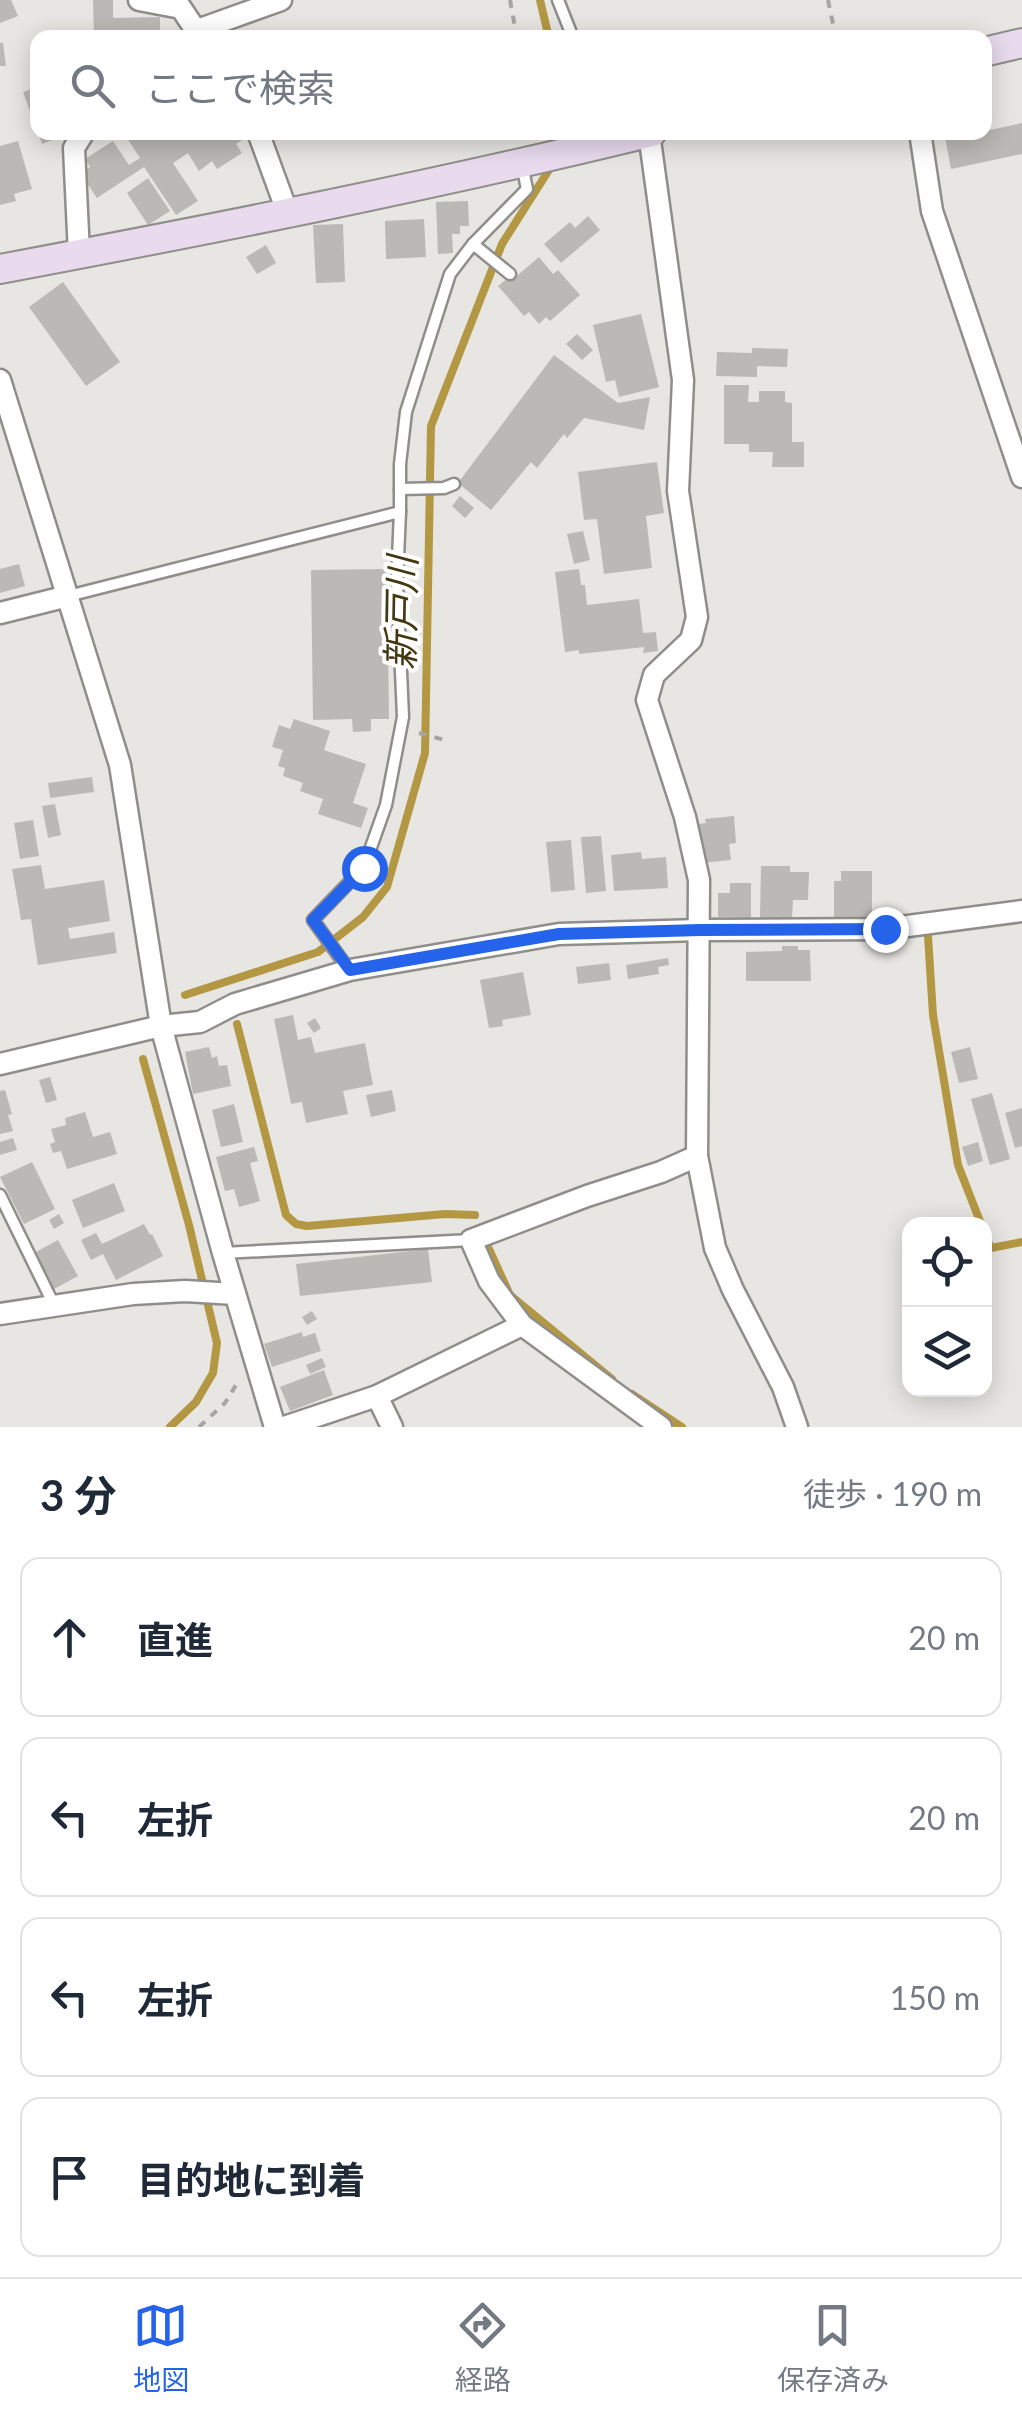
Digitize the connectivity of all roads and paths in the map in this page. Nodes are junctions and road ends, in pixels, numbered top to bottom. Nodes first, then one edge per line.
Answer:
1 (139, 0) edge
2 (281, 0) edge
3 (510, 0) edge
4 (558, 0) edge
5 (828, 0) edge
6 (196, 30) edge
7 (209, 30) edge
8 (516, 30) edge
9 (570, 30) edge
10 (834, 30) edge
11 (1022, 43) edge
12 (992, 50) edge
13 (79, 140) edge
14 (261, 140) edge
15 (651, 140) edge
16 (921, 140) edge
17 (600, 141) edge
18 (529, 162) junction
19 (288, 214) junction
20 (478, 247) junction
21 (80, 254) junction
22 (0, 270) edge
23 (509, 274) dead end
24 (0, 380) edge
25 (1022, 477) edge
26 (449, 486) dead end
27 (400, 489) junction
28 (400, 512) junction
29 (68, 596) junction
30 (0, 613) edge
31 (409, 731) dead end
32 (448, 740) dead end
33 (1022, 910) edge
34 (700, 930) junction
35 (345, 965) junction
36 (162, 1026) junction
37 (0, 1064) edge
38 (698, 1156) junction
39 (0, 1195) edge
40 (471, 1240) junction
41 (223, 1254) junction
42 (227, 1294) junction
43 (54, 1306) junction
44 (0, 1314) edge
45 (522, 1325) junction
46 (240, 1379) dead end
47 (377, 1396) junction
48 (199, 1427) edge
49 (275, 1427) edge
50 (284, 1427) edge
51 (392, 1427) edge
52 (662, 1427) edge
53 (797, 1427) edge

1 - 6 street
2 - 7 street
3 - 8 path
4 - 9 lane
5 - 10 path
11 - 12 street
13 - 21 street
14 - 19 street
15 - 34 street
16 - 25 street
17 - 18 street
18 - 19 street
18 - 20 lane
19 - 21 street
20 - 23 lane
20 - 27 lane
21 - 22 street
24 - 29 street
26 - 27 lane
27 - 28 lane
28 - 29 lane
28 - 35 lane
29 - 30 street
29 - 36 street
31 - 32 path
33 - 34 street
34 - 35 street
34 - 38 street
35 - 36 street
36 - 37 street
36 - 41 street
38 - 40 street
38 - 53 street
39 - 43 lane
40 - 41 lane
40 - 45 street
41 - 42 street
42 - 43 street
42 - 49 street
43 - 44 street
45 - 47 street
45 - 52 street
46 - 48 path
47 - 50 street
47 - 51 street

